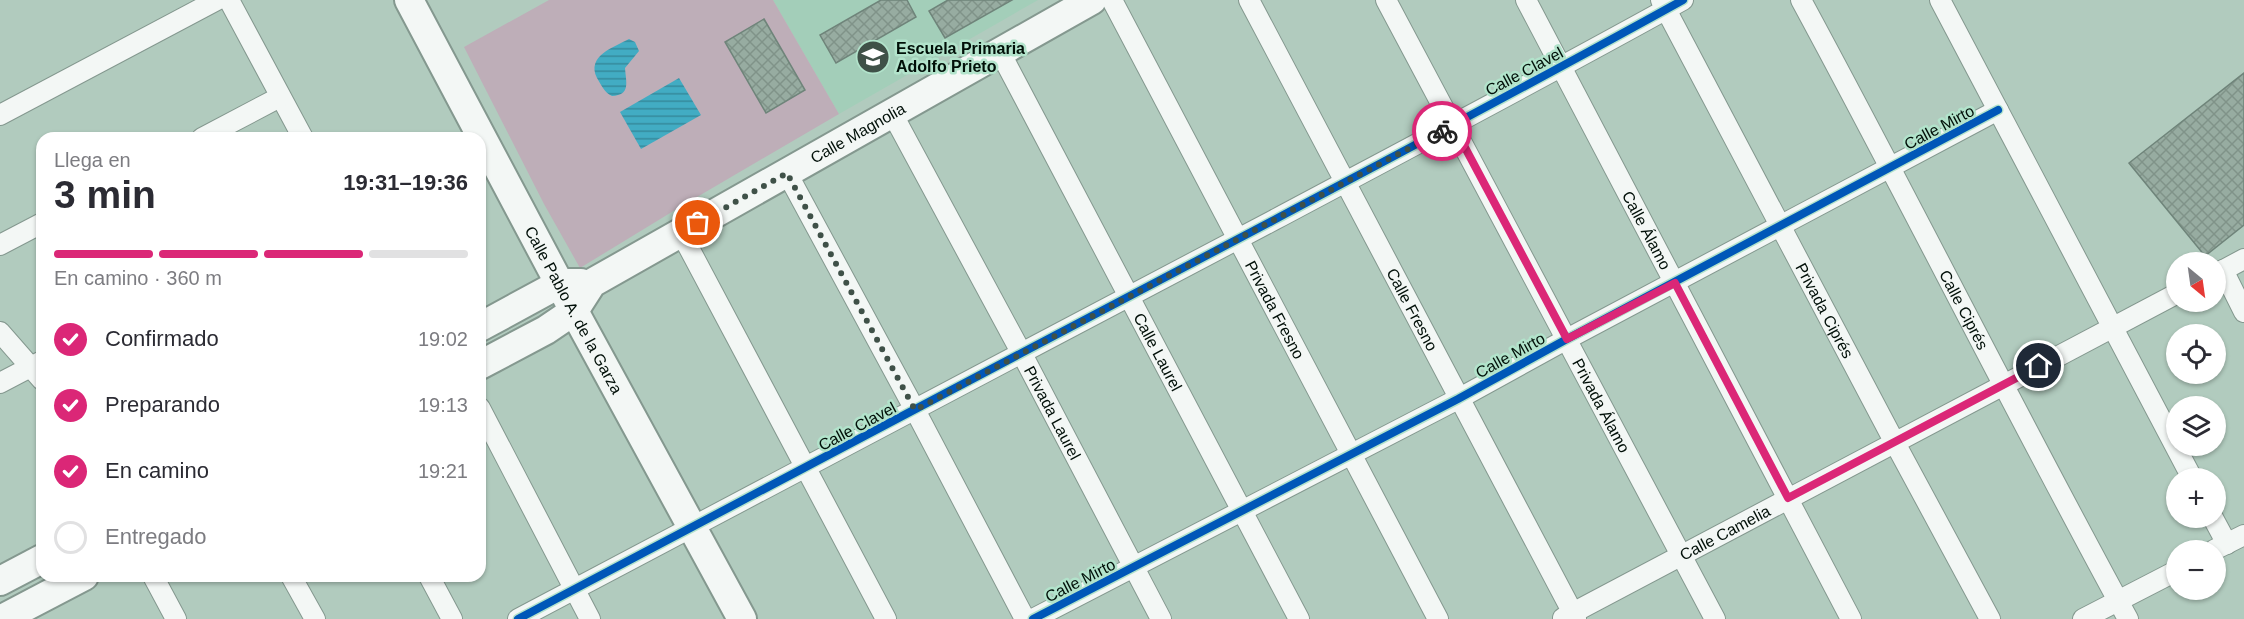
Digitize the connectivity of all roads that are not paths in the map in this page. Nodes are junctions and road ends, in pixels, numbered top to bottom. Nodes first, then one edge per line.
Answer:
1 (217, 0) edge
2 (229, 0) edge
3 (409, 0) edge
4 (1092, 0) edge
5 (1112, 0) edge
6 (1249, 0) edge
7 (1386, 0) edge
8 (1526, 0) edge
9 (1801, 0) edge
10 (1940, 0) edge
11 (1670, 3) edge
12 (1000, 52) junction
13 (1561, 67) junction
14 (280, 97) junction
15 (1998, 110) junction
16 (892, 113) junction
17 (0, 116) edge
18 (1453, 125) junction
19 (213, 132) edge
20 (300, 132) edge
21 (471, 132) edge
22 (486, 157) edge
23 (1891, 168) junction
24 (787, 173) junction
25 (1345, 182) junction
26 (36, 226) edge
27 (1781, 226) junction
28 (681, 233) junction
29 (1237, 240) junction
30 (0, 245) edge
31 (2244, 259) edge
32 (2226, 268) edge
33 (561, 283) junction
34 (592, 283) junction
35 (1675, 283) junction
36 (2226, 283) edge
37 (1130, 297) junction
38 (2166, 299) edge
39 (574, 311) junction
40 (2244, 312) edge
41 (486, 324) edge
42 (2112, 328) junction
43 (0, 332) edge
44 (1567, 339) junction
45 (1022, 354) junction
46 (486, 362) edge
47 (36, 368) edge
48 (36, 371) edge
49 (0, 383) edge
50 (2003, 386) junction
51 (1458, 399) junction
52 (915, 410) junction
53 (486, 420) edge
54 (1894, 443) junction
55 (1350, 453) junction
56 (806, 468) junction
57 (2187, 468) edge
58 (1788, 498) junction
59 (1242, 512) junction
60 (692, 525) junction
61 (2219, 528) edge
62 (2228, 543) edge
63 (1681, 554) junction
64 (36, 562) edge
65 (1134, 568) junction
66 (2166, 578) edge
67 (0, 580) edge
68 (76, 582) edge
69 (156, 582) edge
70 (294, 582) edge
71 (432, 582) edge
72 (574, 589) junction
73 (2123, 610) edge
74 (34, 612) edge
75 (1570, 617) edge
76 (2, 619) edge
77 (176, 619) edge
78 (315, 619) edge
79 (452, 619) edge
80 (518, 619) edge
81 (590, 619) edge
82 (742, 619) edge
83 (886, 619) edge
84 (1025, 619) edge
85 (1033, 619) edge
86 (1161, 619) edge
87 (1299, 619) edge
88 (1438, 619) edge
89 (1715, 619) edge
90 (1851, 619) edge
91 (1990, 619) edge
92 (2083, 619) edge

1 - 17 street
2 - 14 street
3 - 21 street, Calle Pablo A. de la Garza
4 - 12 street, Calle Magnolia
5 - 29 street, Privada Fresno
6 - 25 street, Calle Fresno
7 - 18 street, Privada Álamo
8 - 13 street, Calle Álamo
9 - 23 street, Calle Ciprés
10 - 15 street
11 - 13 street, Calle Clavel
11 - 27 street, Privada Ciprés
12 - 16 street, Calle Magnolia
12 - 37 street, Calle Laurel
13 - 18 street, Calle Clavel
13 - 35 street, Calle Álamo
14 - 19 street
14 - 20 street
15 - 23 street, Calle Mirto
15 - 42 street
16 - 24 street, Calle Magnolia
16 - 45 street, Privada Laurel
18 - 25 street, Calle Clavel
18 - 44 street, Privada Álamo
22 - 33 street, Calle Pablo A. de la Garza
23 - 27 street, Calle Mirto
23 - 50 street, Calle Ciprés
24 - 28 street, Calle Magnolia
24 - 52 street
25 - 29 street, Calle Clavel
25 - 51 street, Calle Fresno
26 - 30 street
27 - 35 street, Calle Mirto
27 - 54 street, Privada Ciprés
28 - 34 street, Calle Magnolia
28 - 56 street
29 - 37 street, Calle Clavel
29 - 55 street, Privada Fresno
31 - 32 street
33 - 34 street, Calle Magnolia
33 - 39 street, Calle Pablo A. de la Garza
33 - 41 street, Calle Magnolia
34 - 39 street, Calle Magnolia
35 - 44 street, Calle Mirto
35 - 58 street, Calle Álamo
36 - 40 street
37 - 45 street, Calle Clavel
37 - 59 street, Calle Laurel
38 - 42 street, Calle Camelia
39 - 46 street, Calle Magnolia
39 - 60 street, Calle Pablo A. de la Garza
42 - 50 street, Calle Camelia
42 - 57 street
43 - 47 street
44 - 51 street, Calle Mirto
44 - 63 street, Privada Álamo
45 - 52 street, Calle Clavel
45 - 65 street, Privada Laurel
48 - 49 street
50 - 54 street, Calle Camelia
50 - 73 street, Calle Ciprés
51 - 55 street, Calle Mirto
51 - 75 street, Calle Fresno
52 - 56 street, Calle Clavel
52 - 84 street
53 - 72 street
54 - 58 street, Calle Camelia
54 - 91 street, Privada Ciprés
55 - 59 street, Calle Mirto
55 - 88 street, Privada Fresno
56 - 60 street, Calle Clavel
56 - 83 street
58 - 63 street, Calle Camelia
58 - 90 street, Calle Álamo
59 - 65 street, Calle Mirto
59 - 87 street, Calle Laurel
60 - 72 street, Calle Clavel
60 - 82 street, Calle Pablo A. de la Garza
61 - 62 street
63 - 75 street, Calle Camelia
63 - 89 street, Privada Álamo
64 - 67 street
65 - 85 street, Calle Mirto
65 - 86 street, Privada Laurel
66 - 73 street
68 - 74 street
69 - 77 street
70 - 78 street
71 - 79 street
72 - 80 street, Calle Clavel
72 - 81 street
73 - 92 street
74 - 76 street

